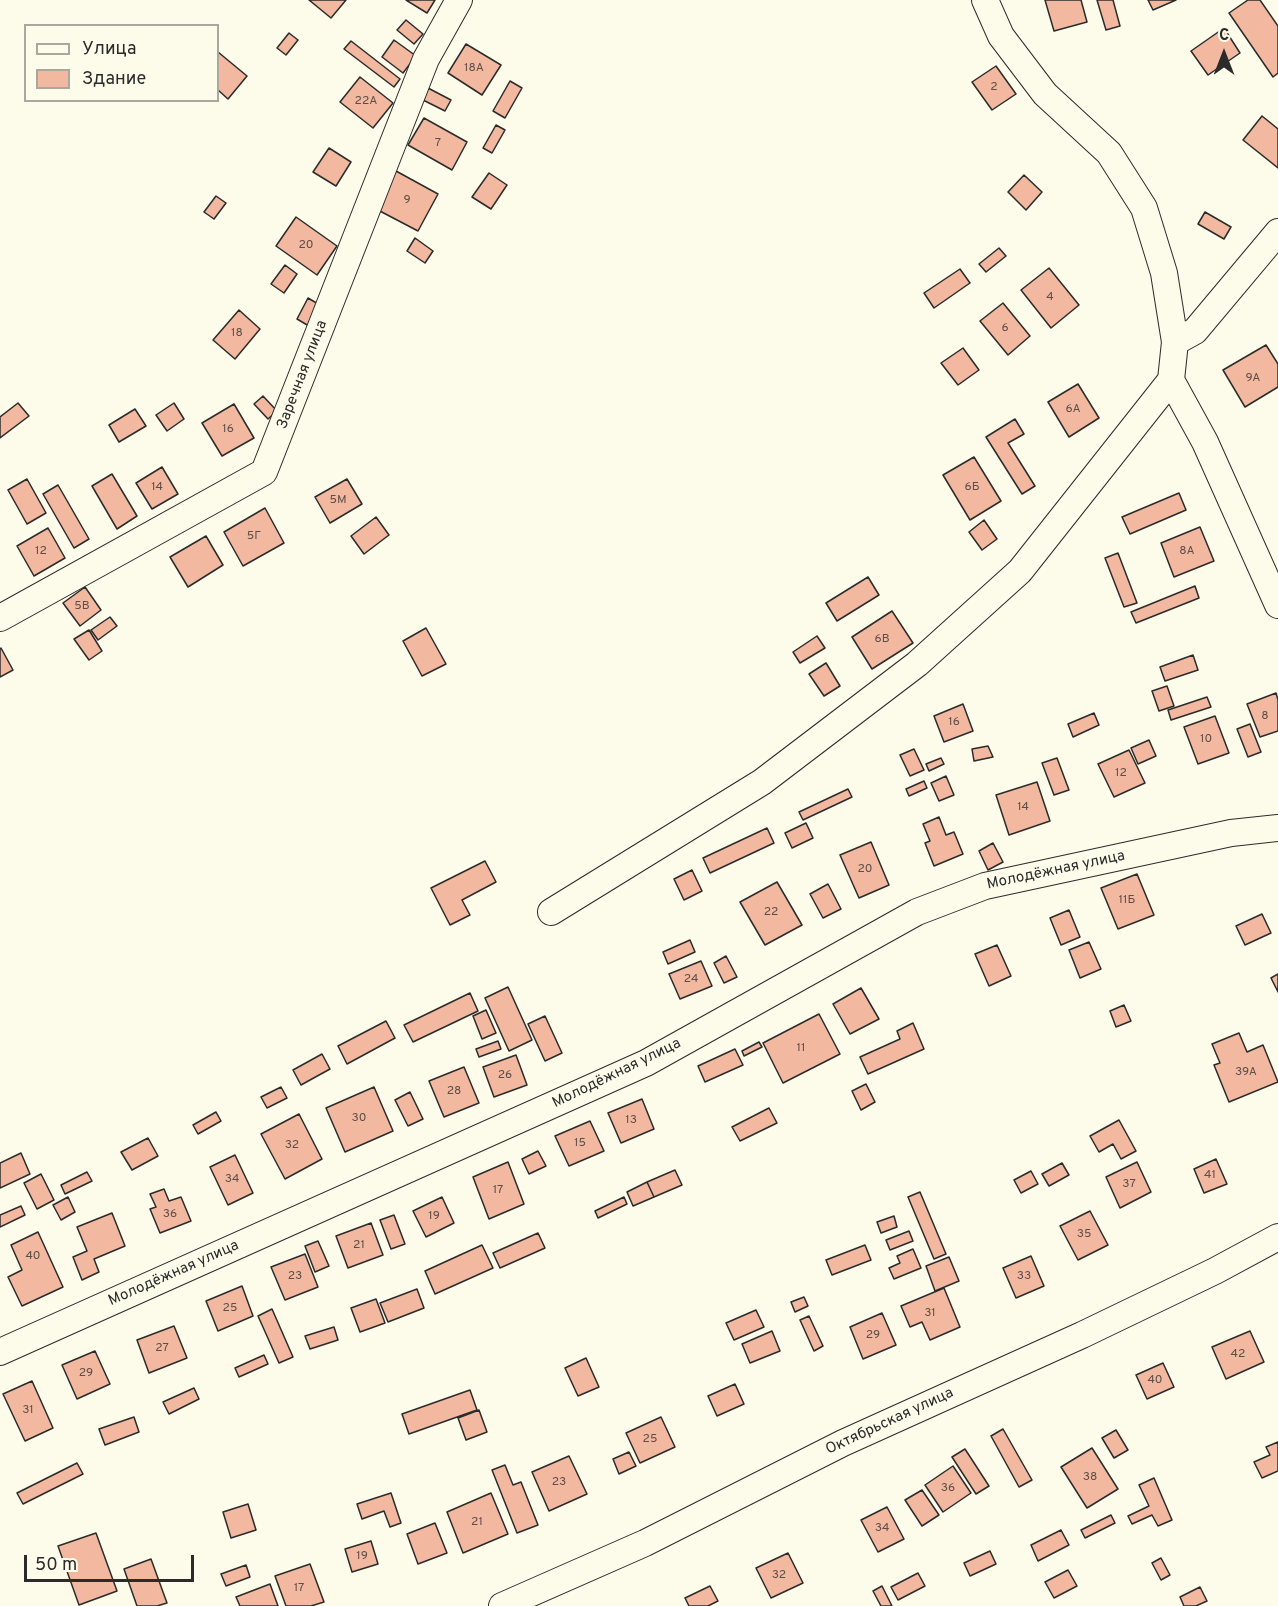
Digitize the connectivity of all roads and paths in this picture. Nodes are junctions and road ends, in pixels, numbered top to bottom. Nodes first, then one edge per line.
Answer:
1 (459, 0) edge
2 (985, 0) edge
3 (1278, 232) edge
4 (1175, 342) junction
5 (1171, 380) junction
6 (1278, 605) edge
7 (0, 618) edge
8 (1278, 828) edge
9 (551, 912) dead end
10 (1278, 1237) edge
11 (0, 1352) edge
12 (502, 1606) edge

1 - 7 street, Заречная улица
2 - 4 street
3 - 4 street
4 - 5 street
5 - 6 street
5 - 9 street
8 - 11 street, Молодёжная улица
10 - 12 street, Октябрьская улица

